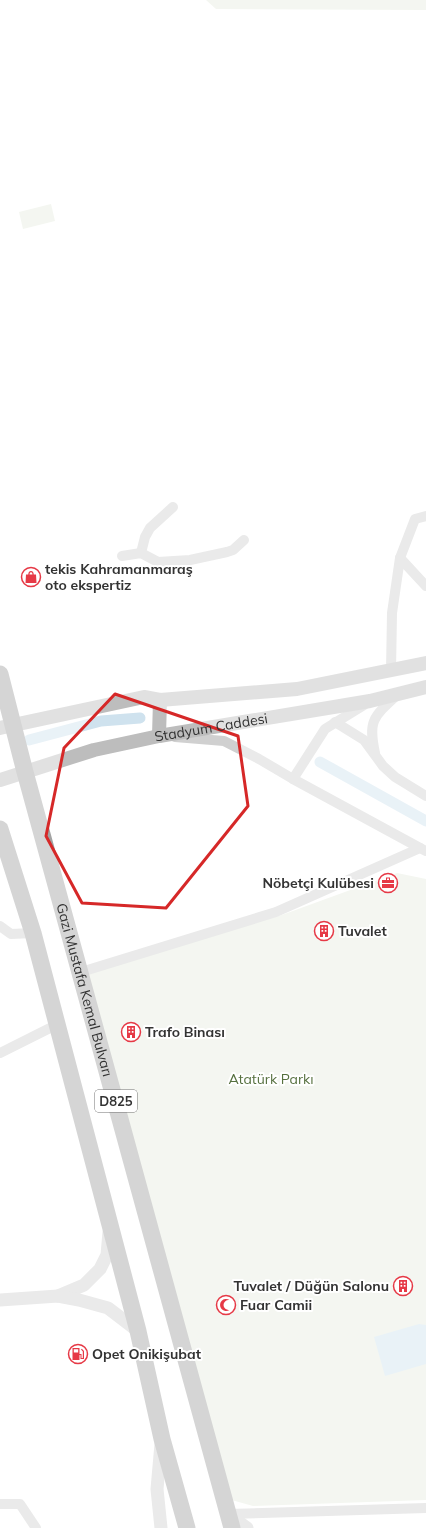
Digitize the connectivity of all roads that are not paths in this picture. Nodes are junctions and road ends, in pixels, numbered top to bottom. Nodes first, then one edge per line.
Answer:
1 (173, 507) dead end
2 (426, 516) edge
3 (244, 540) dead end
4 (141, 553) junction
5 (122, 556) dead end
6 (400, 558) junction
7 (426, 586) edge
8 (426, 663) edge
9 (391, 671) junction
10 (0, 674) edge
11 (426, 687) edge
12 (398, 694) junction
13 (160, 700) junction
14 (370, 701) junction
15 (335, 722) junction
16 (7, 726) edge
17 (159, 736) junction
18 (376, 757) junction
19 (25, 772) junction
20 (293, 779) junction
21 (0, 780) edge
22 (426, 796) edge
23 (0, 829) edge
24 (423, 849) edge
25 (0, 926) edge
26 (33, 934) junction
27 (81, 972) junction
28 (56, 1025) junction
29 (0, 1053) edge
30 (110, 1227) junction
31 (58, 1296) junction
32 (0, 1300) edge
33 (138, 1331) junction
34 (162, 1439) junction
35 (0, 1504) edge
36 (426, 1508) edge
37 (230, 1521) edge
38 (36, 1528) edge
39 (160, 1528) edge
40 (187, 1528) edge
41 (246, 1528) edge

1 - 4 street
2 - 6 street
3 - 4 street
4 - 5 street
6 - 7 street
6 - 9 street
8 - 9 main road, Stadyum Caddesi
9 - 13 main road, Stadyum Caddesi
10 - 16 highway, Gazi Mustafa Kemal Bulvarı / D825
11 - 12 main road, Stadyum Caddesi
12 - 14 main road, Stadyum Caddesi
12 - 18 street
13 - 16 main road, Stadyum Caddesi
13 - 17 main road
14 - 15 street
14 - 17 main road, Stadyum Caddesi
15 - 18 street
15 - 20 street
16 - 19 highway, Gazi Mustafa Kemal Bulvarı / D825
17 - 19 main road, Stadyum Caddesi
17 - 20 street
18 - 22 street
19 - 21 main road, Stadyum Caddesi
19 - 27 highway, Gazi Mustafa Kemal Bulvarı / D825
20 - 24 street
23 - 26 highway, D825
24 - 27 street
25 - 26 street
26 - 28 highway, D825
27 - 37 highway, Gazi Mustafa Kemal Bulvarı / D825
28 - 29 street
28 - 30 highway, D825
30 - 31 street
30 - 33 highway, D825
31 - 32 street
31 - 33 street
33 - 34 highway, D825
34 - 39 street
34 - 40 highway, D825
35 - 38 street
36 - 37 street
37 - 41 street

